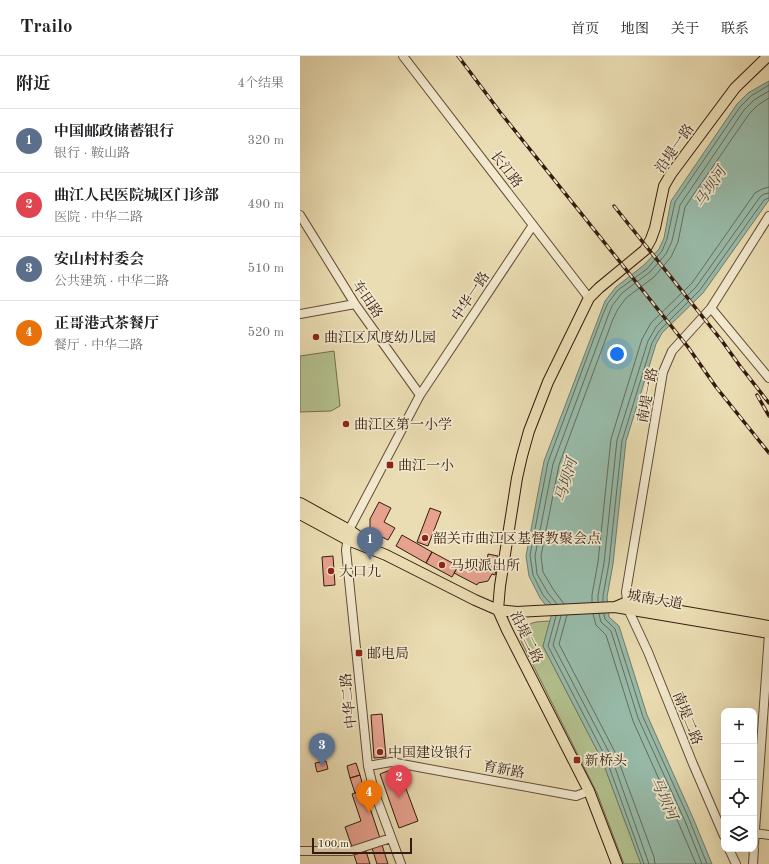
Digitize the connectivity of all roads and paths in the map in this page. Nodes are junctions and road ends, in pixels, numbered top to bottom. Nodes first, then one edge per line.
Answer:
1 (403, 56) edge
2 (768, 56) edge
3 (300, 215) edge
4 (769, 216) edge
5 (533, 225) junction
6 (589, 298) junction
7 (355, 304) junction
8 (711, 308) junction
9 (300, 314) edge
10 (769, 378) edge
11 (420, 395) junction
12 (300, 502) edge
13 (300, 514) edge
14 (349, 530) junction
15 (348, 540) junction
16 (386, 555) junction
17 (628, 605) junction
18 (498, 610) junction
19 (769, 626) edge
20 (769, 634) edge
21 (368, 766) junction
22 (589, 791) junction
23 (756, 816) edge
24 (721, 829) edge
25 (757, 833) edge
26 (769, 836) edge
27 (391, 838) junction
28 (300, 851) edge
29 (730, 852) edge
30 (754, 852) edge
31 (401, 864) edge
32 (617, 864) edge
33 (736, 864) edge
34 (753, 864) edge

1 - 5 street, 长江路
2 - 6 main road, 沿堤一路
3 - 7 street, 车田路
4 - 8 street, 南堤一路
5 - 6 street, 长江路
5 - 11 street, 中华一路
6 - 18 main road, 沿堤二路
7 - 9 street
7 - 11 street, 车田路
8 - 10 street
8 - 17 street, 南堤一路
11 - 14 street, 中华一路
12 - 14 main road
13 - 15 main road
14 - 15 street, 中华二路
14 - 16 main road
15 - 16 main road
15 - 21 street, 中华二路
16 - 18 main road, 城南大道
17 - 18 main road, 城南大道
17 - 19 main road
17 - 20 main road, 城南大道
17 - 24 street, 南堤二路
18 - 22 main road, 沿堤二路
20 - 23 street
21 - 22 street, 育新路
21 - 27 street, 中华二路
22 - 32 main road, 沿堤二路
25 - 26 street
27 - 28 street
27 - 31 street, 中华二路
29 - 33 street
30 - 34 street

